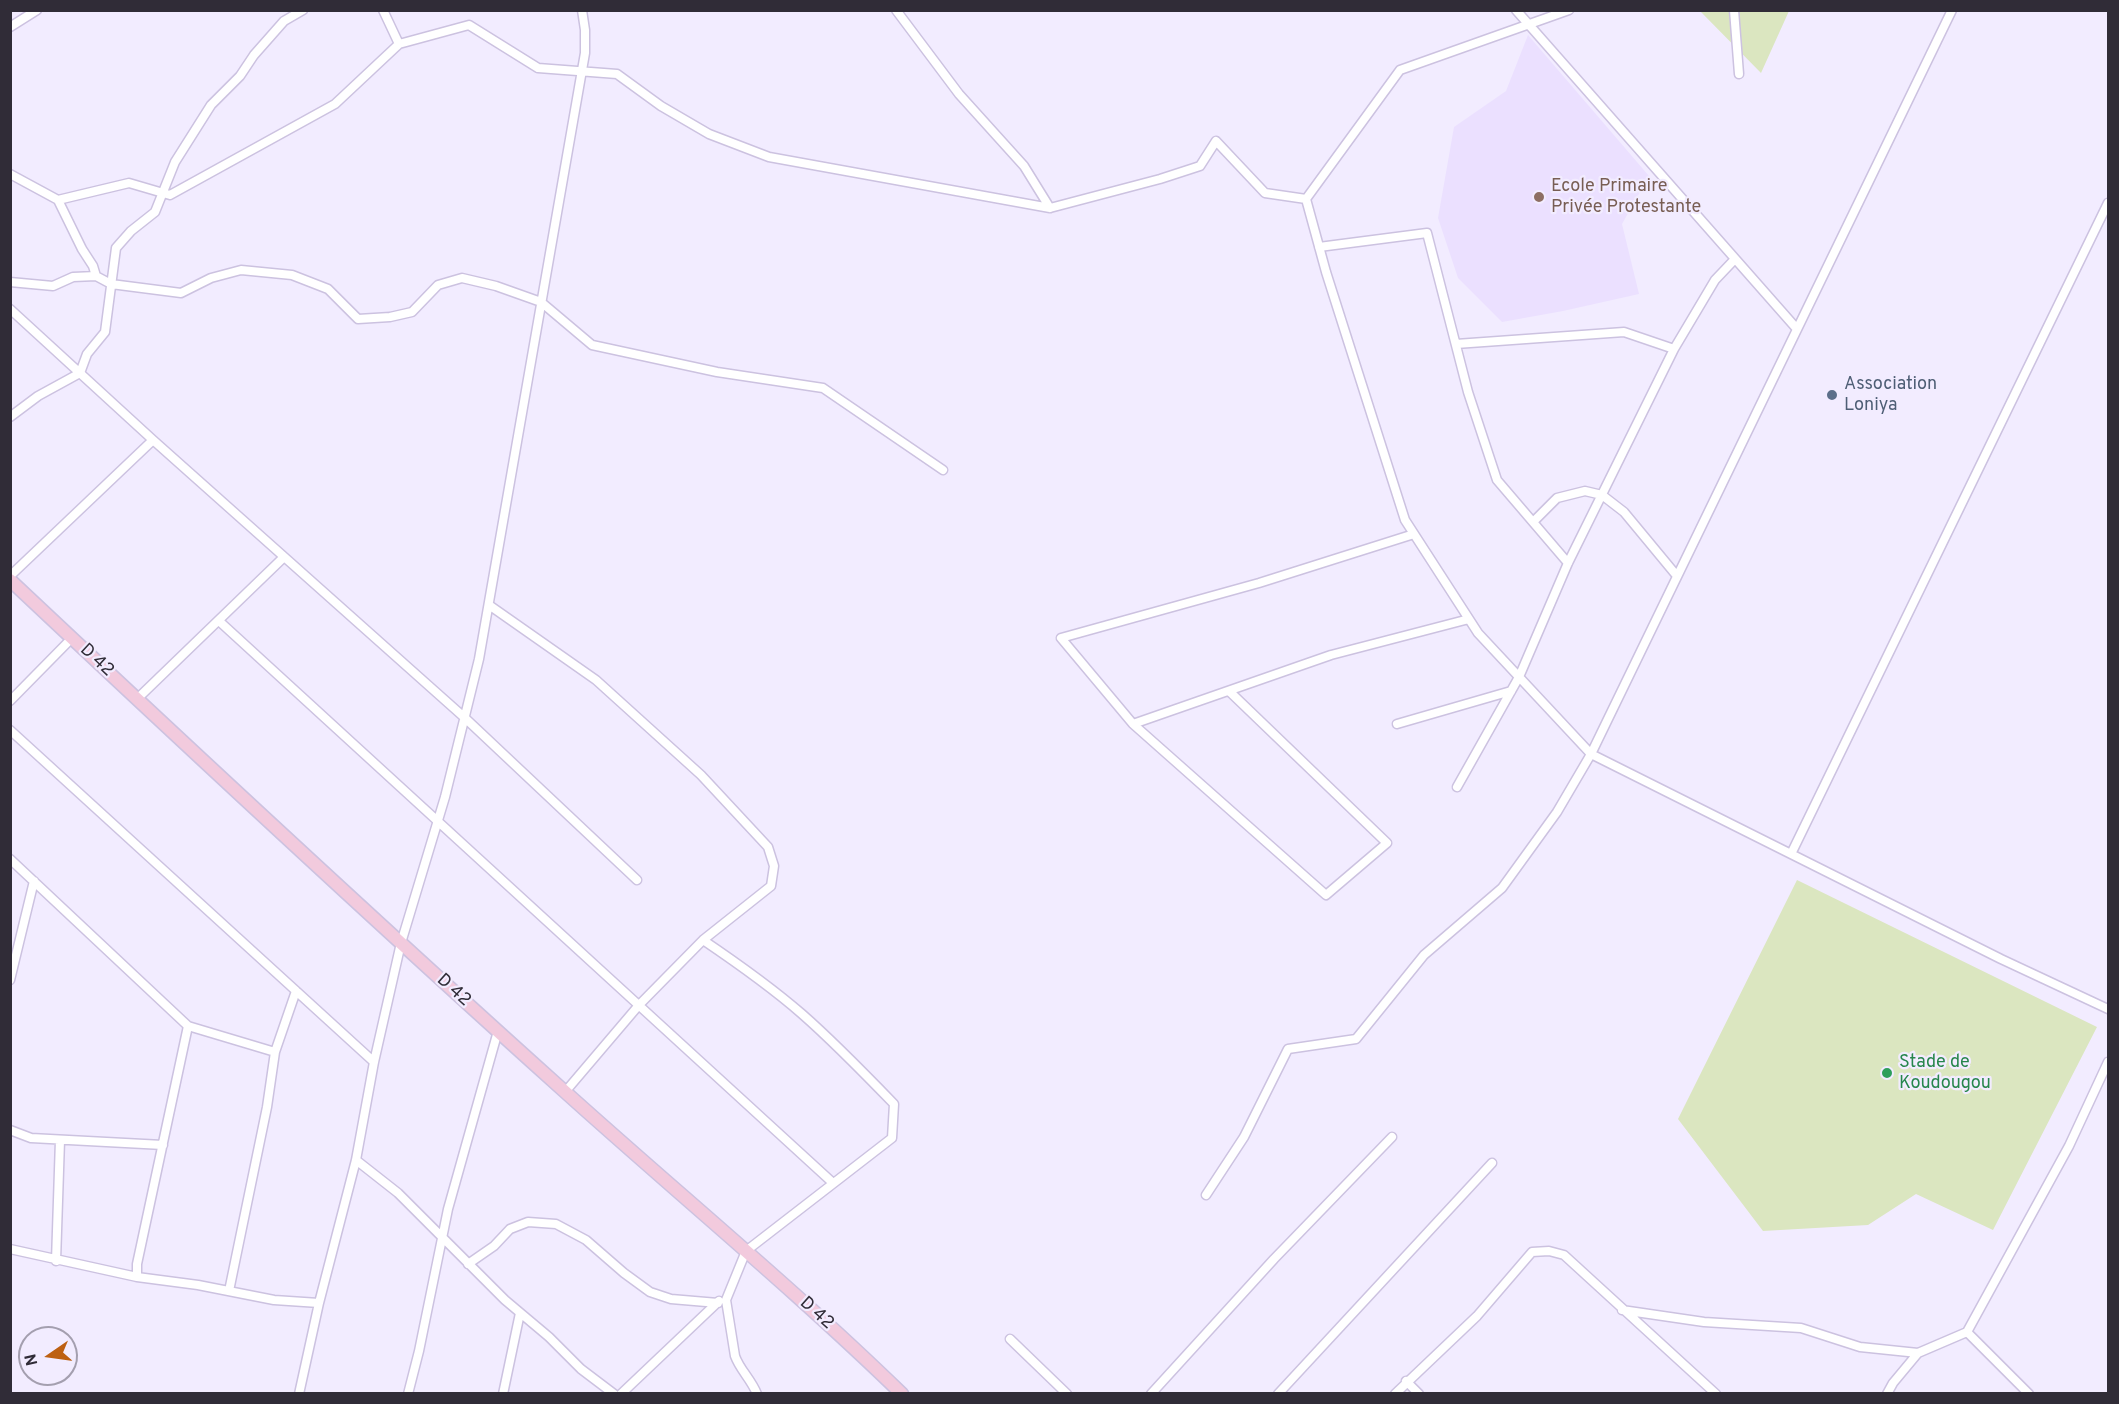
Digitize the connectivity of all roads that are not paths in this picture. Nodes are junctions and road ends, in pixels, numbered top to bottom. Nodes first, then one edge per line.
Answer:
1 (37, 10) edge
2 (303, 10) edge
3 (383, 10) edge
4 (582, 10) edge
5 (896, 10) edge
6 (1516, 10) edge
7 (1569, 10) edge
8 (1734, 10) edge
9 (1952, 10) edge
10 (1527, 25) junction
11 (10, 27) edge
12 (399, 44) junction
13 (582, 70) junction
14 (1739, 74) dead end
15 (10, 174) edge
16 (161, 192) junction
17 (1306, 199) junction
18 (58, 200) junction
19 (2109, 203) edge
20 (1050, 208) junction
21 (1319, 247) junction
22 (1735, 259) junction
23 (96, 276) junction
24 (10, 282) edge
25 (111, 284) junction
26 (541, 302) junction
27 (10, 309) edge
28 (1797, 329) junction
29 (1456, 344) junction
30 (1674, 349) junction
31 (80, 373) junction
32 (10, 417) edge
33 (153, 440) junction
34 (943, 470) dead end
35 (1602, 495) junction
36 (1533, 522) junction
37 (1414, 534) junction
38 (284, 557) junction
39 (1568, 563) junction
40 (1677, 576) junction
41 (10, 578) edge
42 (489, 605) junction
43 (1469, 619) junction
44 (219, 621) junction
45 (72, 638) junction
46 (1519, 677) junction
47 (1229, 691) junction
48 (1511, 691) junction
49 (137, 699) junction
50 (10, 701) edge
51 (465, 718) junction
52 (1133, 724) junction
53 (1397, 724) dead end
54 (10, 730) edge
55 (1591, 754) junction
56 (1457, 787) dead end
57 (438, 821) junction
58 (1791, 854) junction
59 (10, 859) edge
60 (637, 880) dead end
61 (34, 881) junction
62 (703, 940) junction
63 (401, 943) junction
64 (10, 980) edge
65 (296, 991) junction
66 (639, 1005) junction
67 (2109, 1008) edge
68 (188, 1026) junction
69 (498, 1031) junction
70 (275, 1052) junction
71 (374, 1062) junction
72 (2109, 1062) edge
73 (565, 1092) junction
74 (10, 1130) edge
75 (1392, 1137) dead end
76 (60, 1140) junction
77 (163, 1145) junction
78 (356, 1160) junction
79 (1492, 1163) dead end
80 (833, 1183) junction
81 (1206, 1196) dead end
82 (442, 1238) junction
83 (10, 1249) edge
84 (746, 1251) junction
85 (56, 1261) junction
86 (468, 1264) junction
87 (137, 1277) junction
88 (229, 1291) junction
89 (729, 1292) junction
90 (320, 1303) junction
91 (718, 1303) junction
92 (1622, 1310) junction
93 (520, 1313) junction
94 (1967, 1332) junction
95 (1010, 1339) dead end
96 (1918, 1353) junction
97 (1406, 1381) junction
98 (899, 1392) edge
99 (299, 1394) edge
100 (408, 1394) edge
101 (503, 1394) edge
102 (614, 1394) edge
103 (621, 1394) edge
104 (756, 1394) edge
105 (1067, 1394) edge
106 (1151, 1394) edge
107 (1278, 1394) edge
108 (1395, 1394) edge
109 (1419, 1394) edge
110 (1716, 1394) edge
111 (1887, 1394) edge
112 (2029, 1394) edge

1 - 11 street
2 - 16 street
3 - 12 street
4 - 13 street
5 - 20 street
6 - 10 street
7 - 10 street
8 - 14 street
9 - 28 street
10 - 17 street
10 - 22 street
12 - 13 street
12 - 16 street
13 - 20 street
13 - 26 street
15 - 18 street
16 - 18 street
16 - 25 street
17 - 20 street
17 - 21 street
18 - 23 street
19 - 58 street
21 - 29 street
21 - 37 street
22 - 28 street
22 - 30 street
23 - 24 street
23 - 25 street
25 - 26 street
25 - 31 street
26 - 34 street
26 - 42 street
27 - 31 street
28 - 40 street
29 - 30 street
29 - 36 street
30 - 35 street
31 - 32 street
31 - 33 street
33 - 38 street
33 - 41 street
35 - 36 street
35 - 39 street
35 - 40 street
36 - 39 street
37 - 43 street
37 - 52 street
38 - 44 street
38 - 51 street
39 - 46 street
40 - 55 street
41 - 45 street, D 42 / D 42
42 - 51 street
42 - 62 street
43 - 46 street
43 - 47 street
44 - 49 street
44 - 57 street
45 - 49 street, D 42 / D 42
45 - 50 street
46 - 48 street
46 - 55 street
47 - 52 street
47 - 52 street
48 - 53 street
48 - 56 street
49 - 63 street, D 42 / D 42
51 - 57 street
51 - 60 street
54 - 65 street
55 - 58 street
55 - 81 street
57 - 63 street
57 - 66 street
58 - 67 street
59 - 61 street
61 - 64 street
61 - 68 street
62 - 66 street
62 - 80 street
63 - 69 street, D 42 / D 42
63 - 71 street
65 - 70 street
65 - 71 street
66 - 73 street
66 - 80 street
68 - 70 street
68 - 77 street
69 - 73 street, D 42 / D 42
69 - 82 street
70 - 88 street
71 - 78 street
72 - 94 street
73 - 84 street, D 42 / D 42
74 - 76 street
75 - 106 street
76 - 77 street
76 - 85 street
77 - 87 street
78 - 82 street
78 - 90 street
79 - 107 street
80 - 84 street
82 - 86 street
82 - 100 street
83 - 85 street
84 - 89 street
84 - 98 street, D 42 / D 42
85 - 87 street
86 - 91 street
86 - 93 street
87 - 88 street
88 - 90 street
89 - 91 street
89 - 104 street
90 - 99 street
91 - 103 street
92 - 96 street
92 - 97 street
92 - 110 street
93 - 101 street
93 - 102 street
94 - 96 street
94 - 112 street
95 - 105 street
96 - 111 street
97 - 108 street
97 - 109 street

